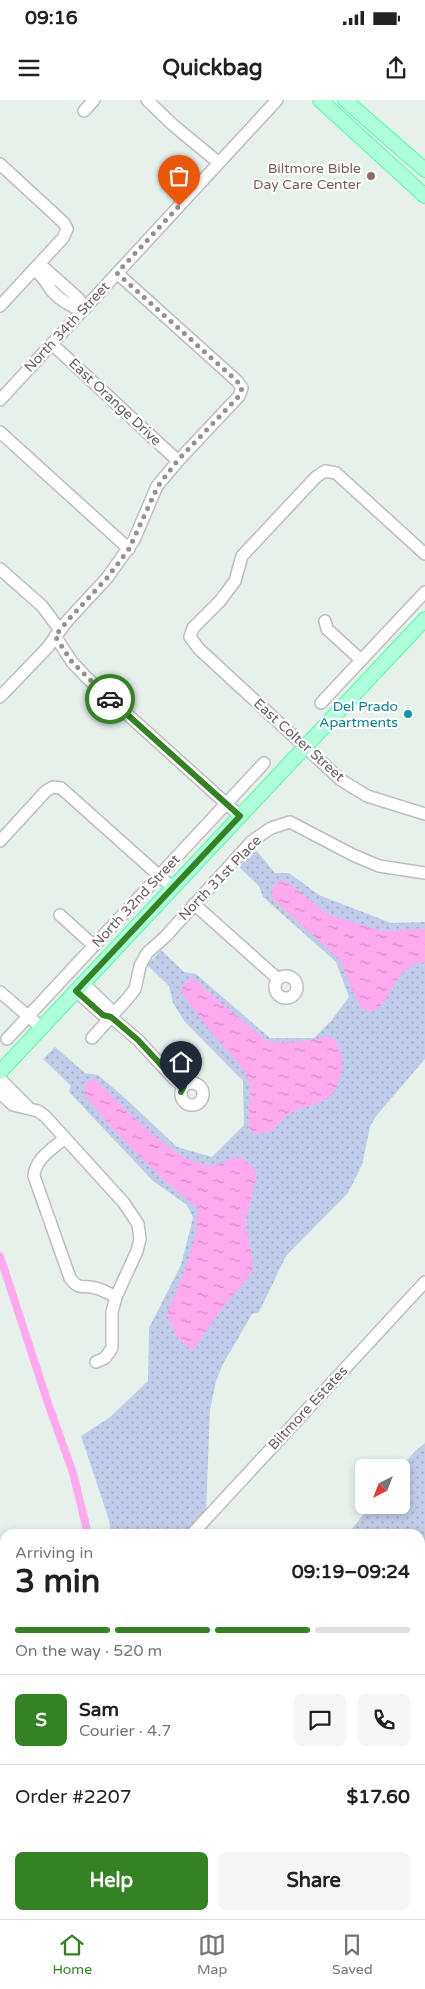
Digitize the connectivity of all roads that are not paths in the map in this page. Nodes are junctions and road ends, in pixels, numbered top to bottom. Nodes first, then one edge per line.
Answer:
1 (94, 100) edge
2 (147, 100) edge
3 (277, 100) edge
4 (320, 100) edge
5 (345, 100) edge
6 (84, 111) dead end
7 (219, 163) junction
8 (0, 164) edge
9 (425, 170) edge
10 (425, 177) edge
11 (420, 192) edge
12 (37, 266) junction
13 (117, 273) junction
14 (66, 287) junction
15 (57, 296) junction
16 (0, 306) edge
17 (83, 310) junction
18 (52, 344) junction
19 (0, 400) edge
20 (0, 432) edge
21 (178, 460) junction
22 (129, 549) junction
23 (425, 554) edge
24 (0, 569) edge
25 (425, 592) edge
26 (425, 619) edge
27 (325, 620) dead end
28 (58, 633) junction
29 (361, 660) junction
30 (0, 697) edge
31 (321, 703) dead end
32 (305, 747) junction
33 (264, 763) dead end
34 (226, 804) junction
35 (425, 814) edge
36 (240, 816) junction
37 (0, 840) edge
38 (425, 872) edge
39 (159, 876) junction
40 (173, 888) junction
41 (194, 904) junction
42 (60, 915) dead end
43 (94, 946) junction
44 (278, 979) dead end
45 (79, 987) junction
46 (0, 992) edge
47 (29, 1016) junction
48 (111, 1017) junction
49 (42, 1028) junction
50 (92, 1038) dead end
51 (7, 1039) dead end
52 (0, 1072) edge
53 (0, 1079) edge
54 (184, 1086) dead end
55 (0, 1093) edge
56 (28, 1107) junction
57 (65, 1138) junction
58 (425, 1282) edge
59 (116, 1297) junction
60 (96, 1362) dead end
61 (197, 1529) edge

1 - 6 street
2 - 7 street
3 - 7 street, North 34th Street
4 - 11 main road
5 - 9 main road
7 - 13 street, North 34th Street
8 - 12 street
10 - 11 main road
12 - 14 street
12 - 15 street
12 - 16 street
13 - 17 street, North 34th Street
13 - 21 street
14 - 15 street
14 - 17 street
15 - 17 street
17 - 18 street, North 34th Street
18 - 19 street, North 34th Street
18 - 21 street, East Orange Drive
20 - 22 street
21 - 22 street
22 - 28 street
23 - 32 street, East Colter Street
24 - 28 street
25 - 29 street
26 - 32 main road, North 32nd Street
27 - 29 street
28 - 30 street
28 - 34 street
29 - 31 street
32 - 35 street, East Colter Street
32 - 36 main road, North 32nd Street
33 - 34 street, North 32nd Street
34 - 36 street
34 - 39 street, North 32nd Street
36 - 40 main road, North 32nd Street
37 - 39 street
38 - 41 street, North 31st Place
39 - 40 street
39 - 43 street, North 32nd Street
40 - 45 main road, North 32nd Street
41 - 44 street
41 - 48 street, North 31st Place
42 - 43 street
43 - 47 street, North 32nd Street
45 - 48 street
45 - 49 main road, North 32nd Street
46 - 47 street
47 - 49 street
47 - 51 street, North 32nd Street
48 - 50 street, North 31st Place
48 - 54 street
49 - 52 main road, North 32nd Street
53 - 56 street
55 - 56 street
56 - 57 street
57 - 59 street
57 - 59 street
58 - 61 street, Biltmore Estates
59 - 60 street

